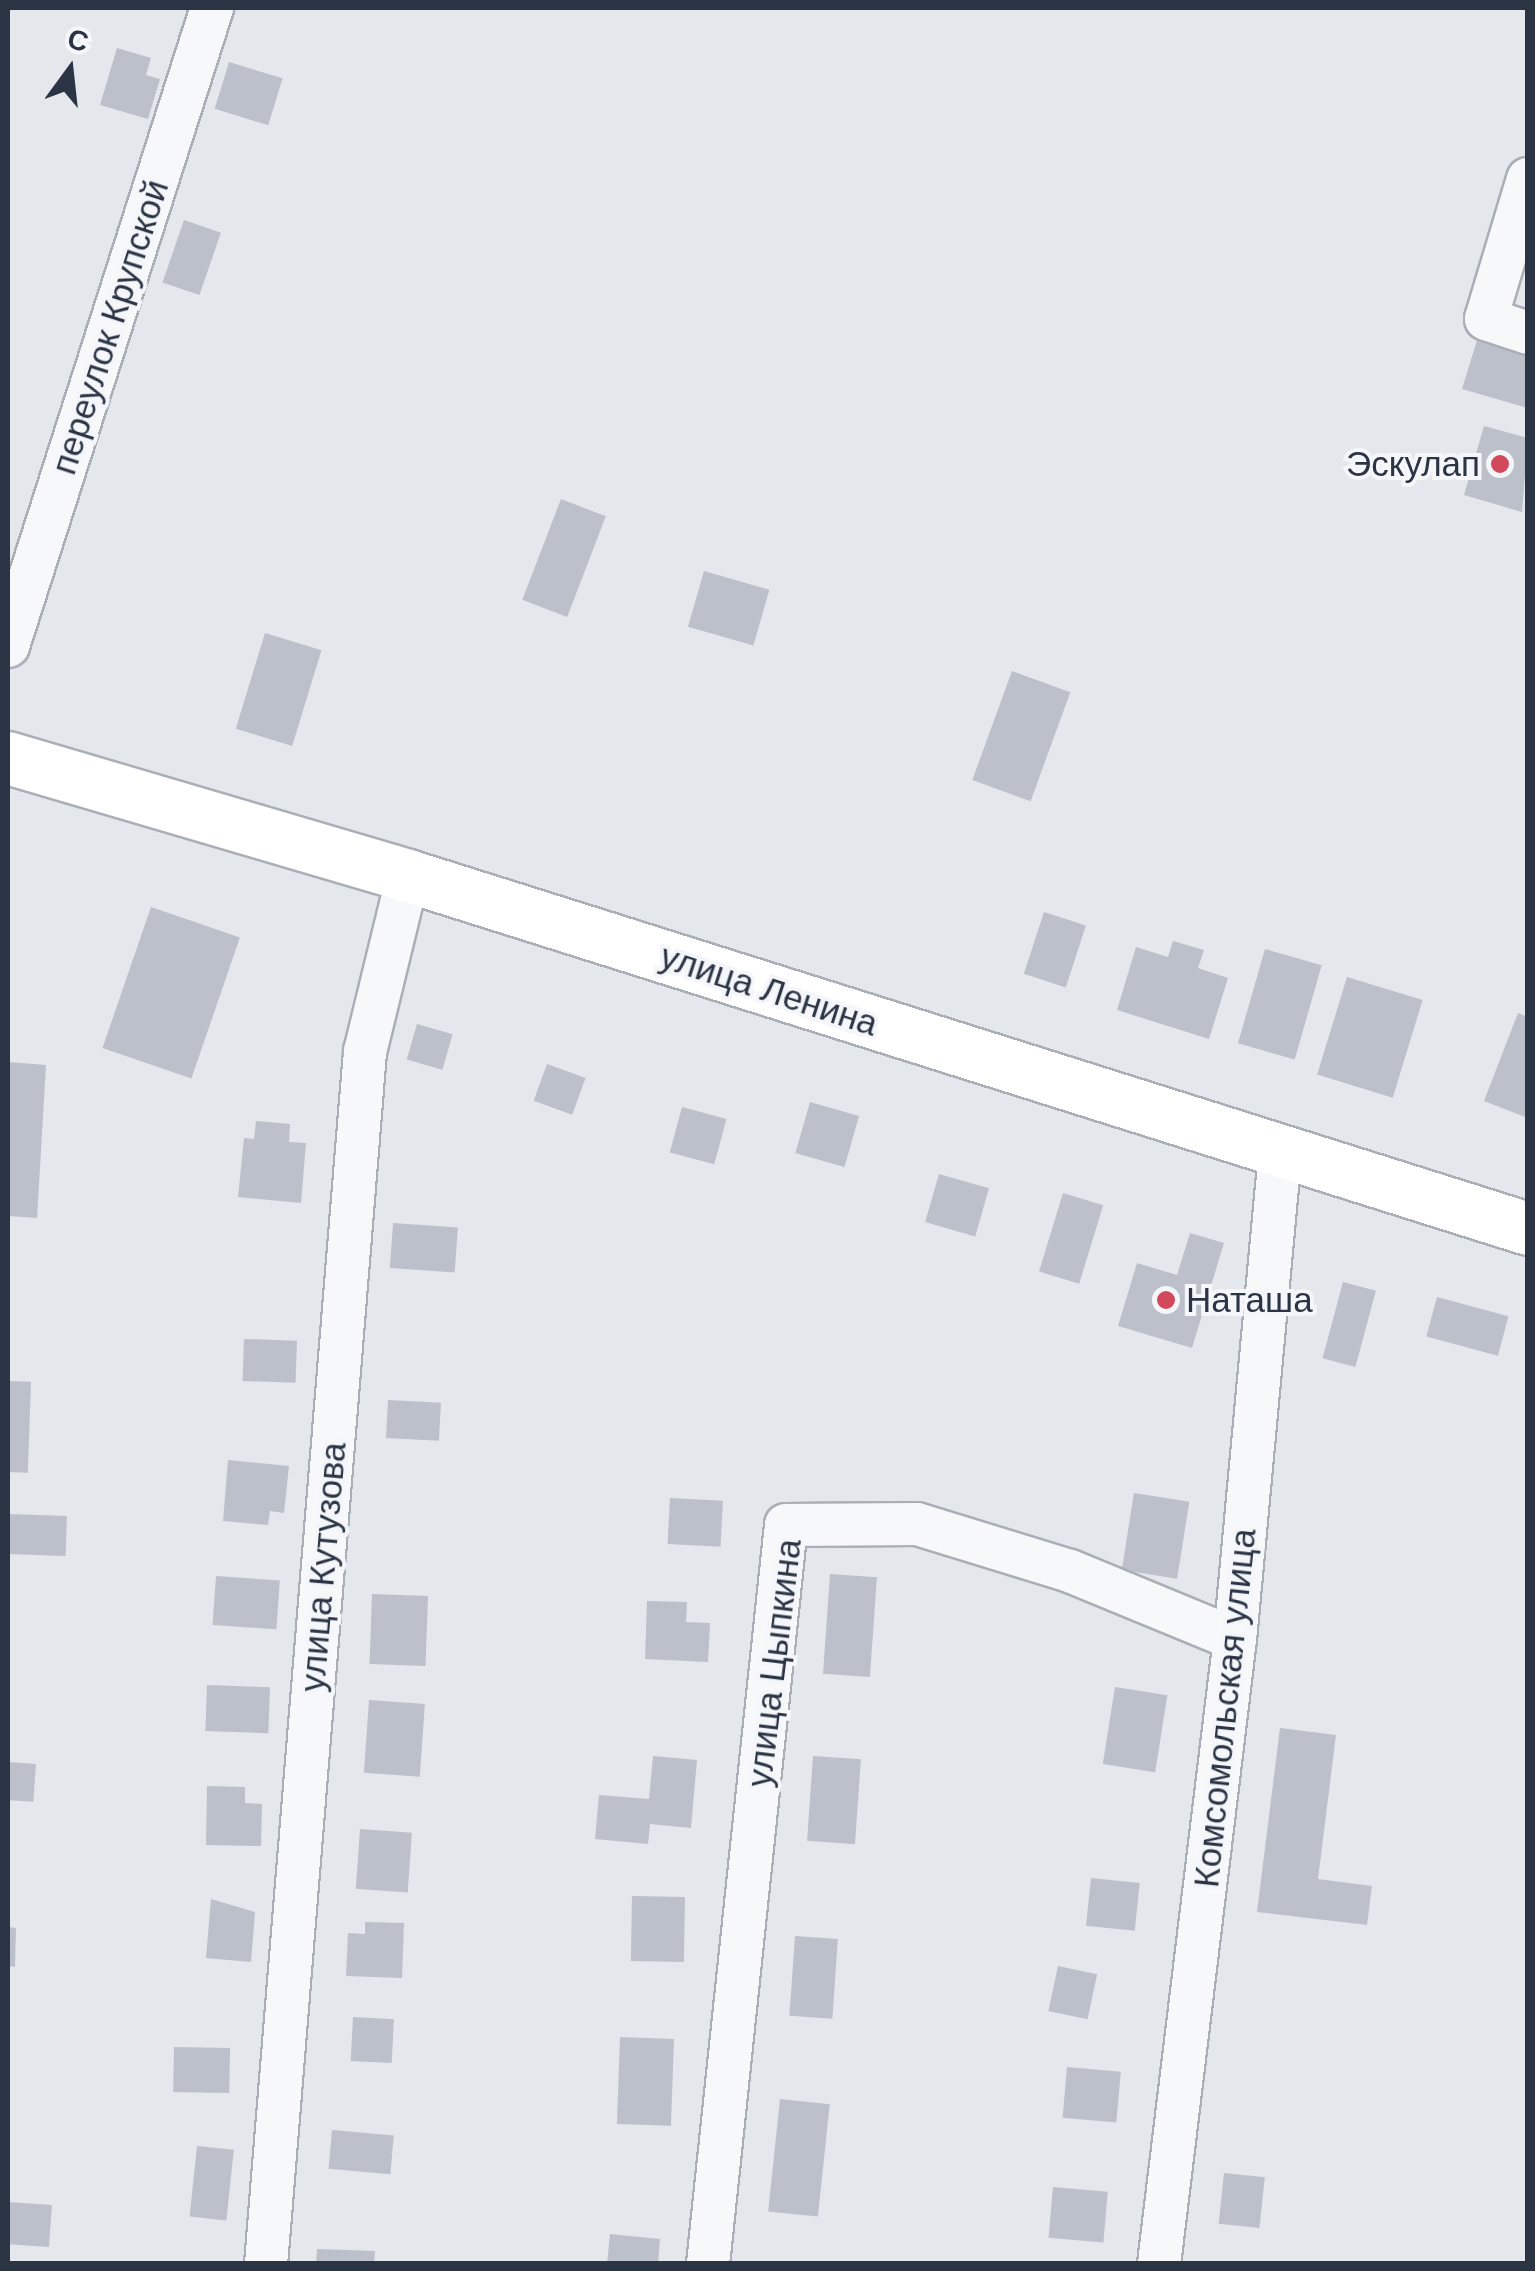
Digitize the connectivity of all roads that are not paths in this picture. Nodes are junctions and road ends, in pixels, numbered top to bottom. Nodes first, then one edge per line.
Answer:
1 (212, 8) edge
2 (1528, 179) edge
3 (1528, 332) edge
4 (8, 646) edge
5 (8, 758) edge
6 (408, 876) junction
7 (1280, 1152) junction
8 (1528, 1230) edge
9 (1235, 1639) junction
10 (266, 2264) edge
11 (708, 2264) edge
12 (1159, 2264) edge

1 - 4 street, переулок Крупской
2 - 3 street
5 - 6 main road, улица Ленина
6 - 7 main road, улица Ленина
6 - 10 street, улица Кутузова
7 - 8 main road, улица Ленина
7 - 9 street, Комсомольская улица
9 - 11 street, улица Цыпкина
9 - 12 street, Комсомольская улица

